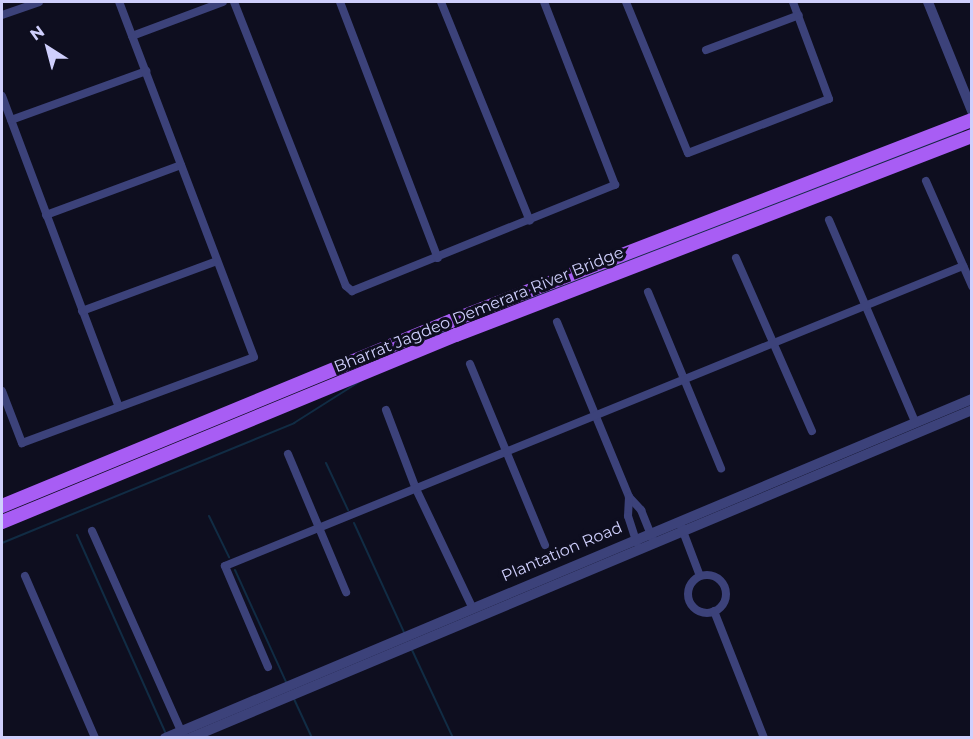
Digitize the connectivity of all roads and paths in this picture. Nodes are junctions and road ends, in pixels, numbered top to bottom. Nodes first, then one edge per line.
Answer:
1 (39, 2) edge
2 (119, 2) edge
3 (223, 2) edge
4 (234, 2) edge
5 (340, 2) edge
6 (441, 2) edge
7 (544, 2) edge
8 (626, 2) edge
9 (793, 2) edge
10 (928, 2) edge
11 (2, 15) edge
12 (799, 15) junction
13 (132, 36) junction
14 (706, 51) dead end
15 (146, 71) junction
16 (2, 96) edge
17 (972, 111) edge
18 (10, 120) junction
19 (972, 120) edge
20 (972, 136) edge
21 (181, 165) junction
22 (926, 181) dead end
23 (46, 215) junction
24 (829, 220) dead end
25 (530, 221) junction
26 (438, 258) junction
27 (736, 258) dead end
28 (217, 261) junction
29 (963, 266) junction
30 (972, 286) edge
31 (648, 292) dead end
32 (866, 306) junction
33 (82, 310) junction
34 (557, 322) dead end
35 (774, 343) junction
36 (470, 364) dead end
37 (684, 380) junction
38 (2, 391) edge
39 (972, 399) edge
40 (119, 407) junction
41 (386, 410) dead end
42 (972, 410) edge
43 (596, 415) junction
44 (915, 422) junction
45 (812, 431) dead end
46 (506, 452) junction
47 (288, 454) dead end
48 (721, 468) dead end
49 (416, 489) junction
50 (629, 497) junction
51 (2, 507) edge
52 (2, 522) edge
53 (681, 524) junction
54 (321, 529) junction
55 (92, 531) dead end
56 (651, 536) junction
57 (637, 542) junction
58 (545, 545) dead end
59 (25, 576) dead end
60 (700, 576) junction
61 (346, 592) dead end
62 (472, 607) junction
63 (714, 611) junction
64 (267, 667) dead end
65 (185, 735) edge
66 (95, 738) edge
67 (165, 738) edge
68 (764, 738) edge

1 - 11 street
2 - 13 street
3 - 13 street
4 - 26 street
5 - 26 street
6 - 25 street
7 - 25 street
8 - 12 street
9 - 12 street
10 - 17 street
12 - 14 street
13 - 15 street
15 - 18 street
15 - 21 street
16 - 18 street
18 - 23 street
19 - 51 main road, Bharrat Jagdeo Demerara River Bridge
20 - 52 main road, Bharrat Jagdeo Demerara River Bridge
21 - 23 street
21 - 28 street
22 - 29 street
23 - 33 street
24 - 32 street
25 - 26 street
27 - 35 street
28 - 33 street
28 - 40 street
29 - 30 street
29 - 32 street
31 - 37 street
32 - 35 street
32 - 44 street
33 - 40 street
34 - 43 street
35 - 37 street
35 - 45 street
36 - 46 street
37 - 43 street
37 - 48 street
38 - 40 street
39 - 44 street, Plantation Road
41 - 49 street
42 - 53 street, Plantation Road
43 - 46 street
43 - 50 street
44 - 53 street, Plantation Road
46 - 49 street
46 - 58 street
47 - 54 street
49 - 54 street
49 - 62 street
50 - 56 street
50 - 57 street
53 - 56 street, Plantation Road
53 - 60 street
54 - 61 street
54 - 64 street
55 - 65 street
56 - 57 street, Plantation Road
57 - 62 street, Plantation Road
57 - 65 street, Plantation Road
59 - 66 street
60 - 63 street
60 - 63 street
62 - 65 street, Plantation Road
63 - 68 street
65 - 67 street, Plantation Road

